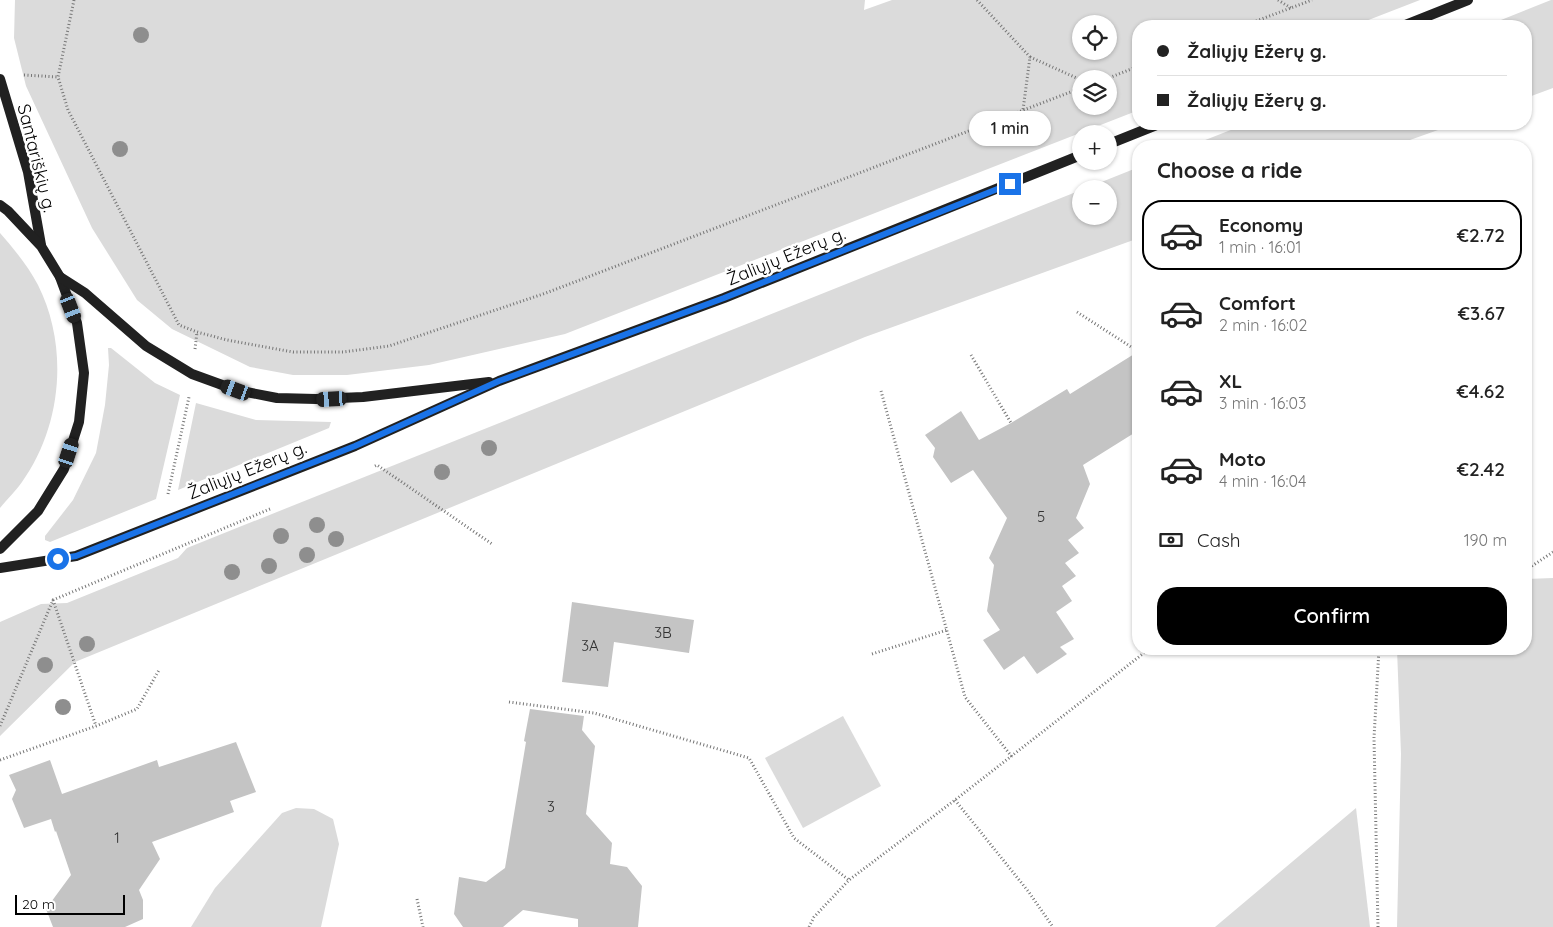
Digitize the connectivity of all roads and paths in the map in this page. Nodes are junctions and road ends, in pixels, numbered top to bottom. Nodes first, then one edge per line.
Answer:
1 (74, 0) edge
2 (976, 0) edge
3 (1278, 0) edge
4 (1312, 0) edge
5 (1468, 0) edge
6 (1291, 8) junction
7 (1259, 20) edge
8 (1418, 20) edge
9 (1030, 57) junction
10 (1132, 69) edge
11 (15, 74) dead end
12 (1117, 75) edge
13 (1072, 76) edge
14 (0, 78) edge
15 (58, 78) junction
16 (1072, 92) edge
17 (1023, 111) junction
18 (1144, 130) edge
19 (1117, 141) edge
20 (1072, 159) edge
21 (0, 205) edge
22 (41, 246) junction
23 (60, 277) junction
24 (1076, 312) dead end
25 (1132, 348) edge
26 (971, 355) dead end
27 (499, 381) junction
28 (881, 391) dead end
29 (189, 397) dead end
30 (1011, 423) dead end
31 (377, 465) dead end
32 (168, 496) dead end
33 (492, 544) dead end
34 (0, 548) edge
35 (173, 548) dead end
36 (1553, 552) edge
37 (1532, 566) edge
38 (0, 568) edge
39 (53, 600) junction
40 (947, 630) junction
41 (872, 654) dead end
42 (1141, 655) edge
43 (1379, 655) edge
44 (160, 670) dead end
45 (509, 702) dead end
46 (0, 726) edge
47 (96, 726) junction
48 (1012, 757) junction
49 (0, 760) edge
50 (955, 800) junction
51 (849, 880) junction
52 (417, 899) dead end
53 (422, 927) edge
54 (809, 927) edge
55 (1053, 927) edge
56 (1378, 927) edge

1 - 15 path
2 - 9 path
3 - 6 path
4 - 6 path
5 - 8 main road
6 - 7 path
9 - 13 path
9 - 17 path
10 - 12 path
11 - 15 path
14 - 22 main road, Santariškių g.
15 - 17 path
16 - 17 path
18 - 19 main road
20 - 27 main road, Žaliųjų Ežerų g.
21 - 22 main road
22 - 23 main road
23 - 27 main road, Žaliųjų Ežerų g.
23 - 34 main road
24 - 25 path
26 - 30 path
27 - 38 main road, Žaliųjų Ežerų g.
28 - 40 path
29 - 32 path
31 - 33 path
35 - 39 path
36 - 37 path
39 - 46 path
39 - 47 path
40 - 41 path
40 - 48 path
42 - 48 path
43 - 56 path
44 - 47 path
45 - 51 path
47 - 49 path
48 - 50 path
50 - 51 path
50 - 55 path
51 - 54 path
52 - 53 path

